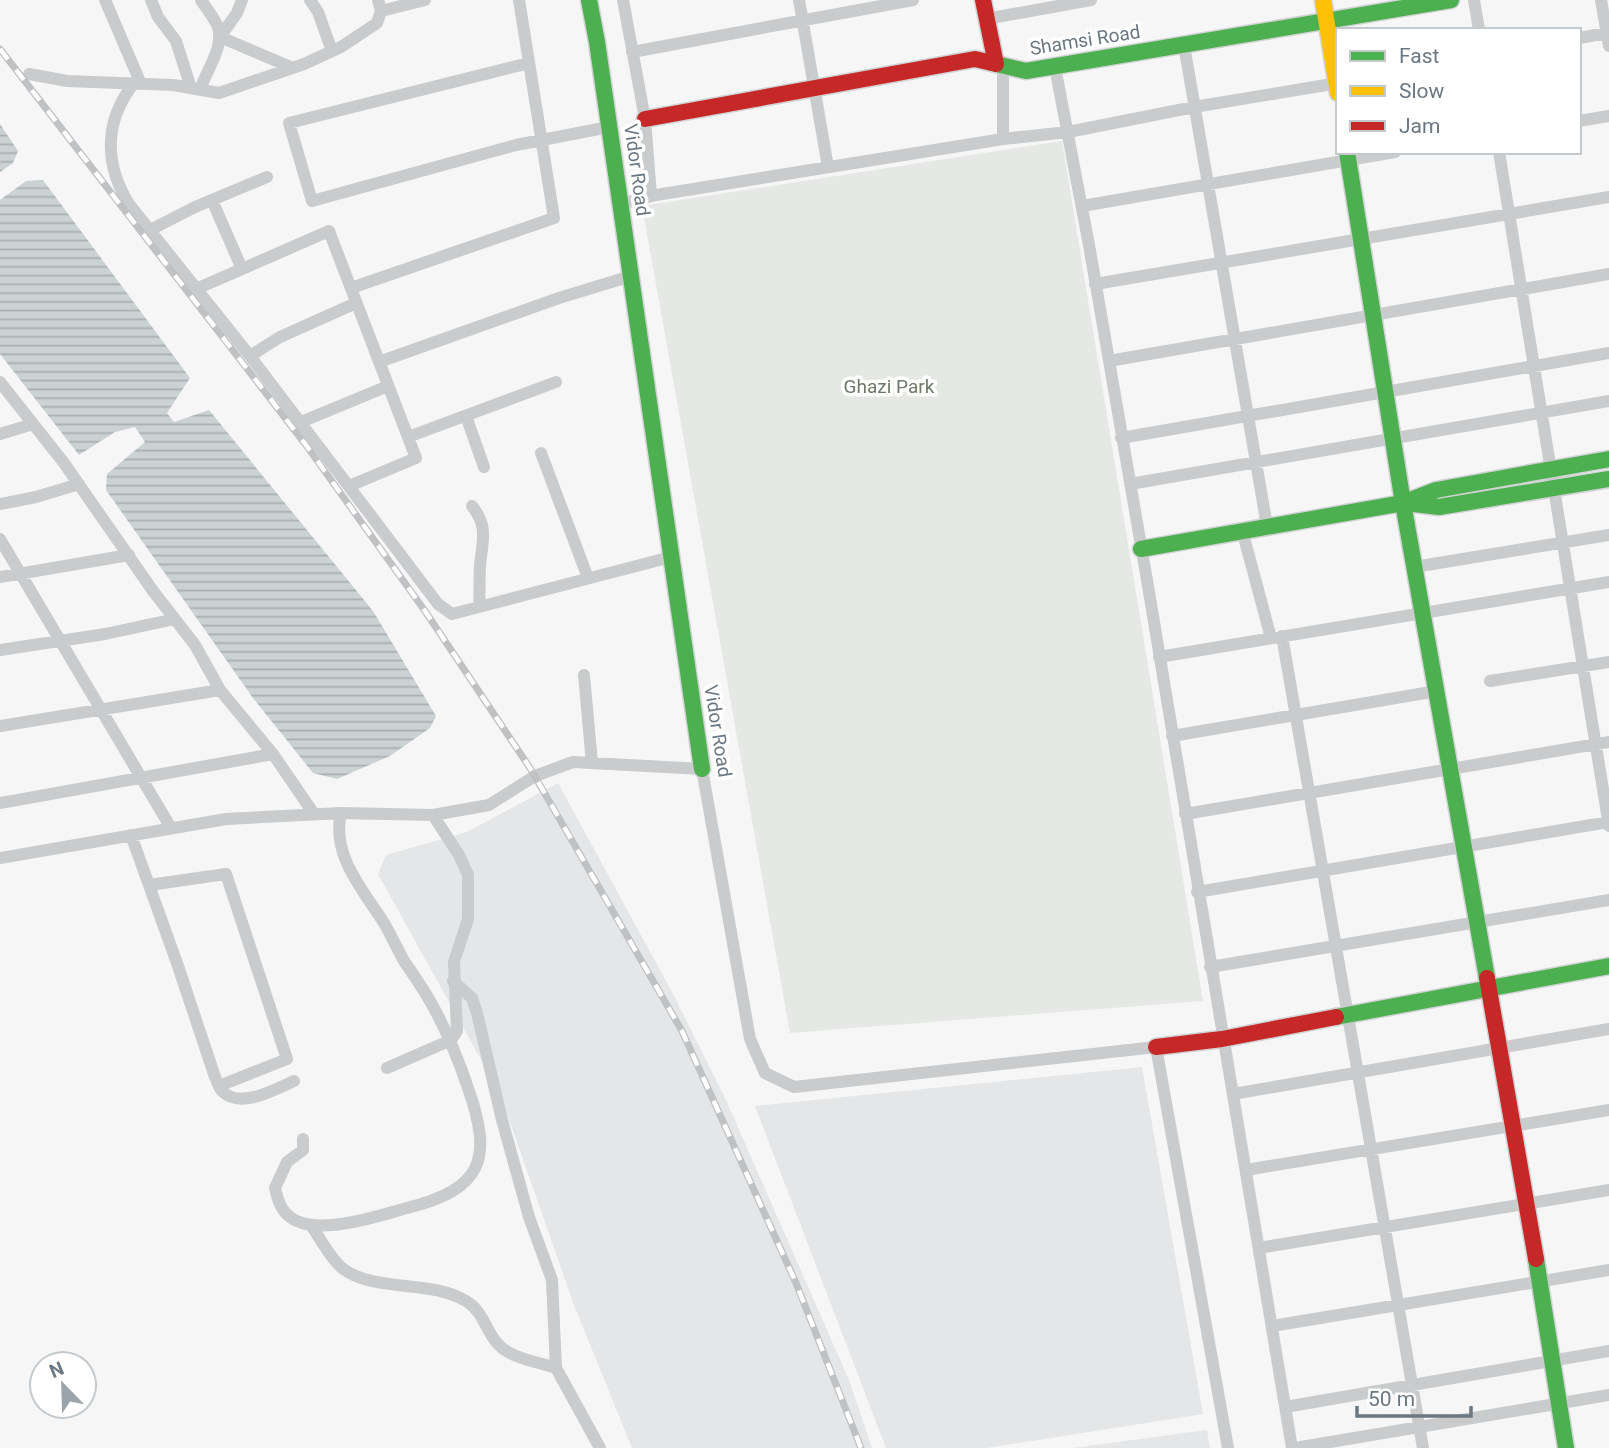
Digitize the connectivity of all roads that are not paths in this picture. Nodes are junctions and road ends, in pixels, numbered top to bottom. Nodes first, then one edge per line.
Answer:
1 (105, 0) edge
2 (151, 0) edge
3 (201, 0) edge
4 (242, 0) edge
5 (310, 0) edge
6 (425, 0) edge
7 (519, 0) edge
8 (589, 0) edge
9 (623, 0) edge
10 (799, 0) edge
11 (913, 0) edge
12 (982, 0) edge
13 (1091, 0) edge
14 (1323, 0) edge
15 (1451, 0) edge
16 (1474, 0) edge
17 (1601, 0) edge
18 (379, 5) edge
19 (986, 19) junction
20 (802, 20) junction
21 (1327, 22) junction
22 (1479, 28) edge
23 (220, 37) junction
24 (1581, 38) edge
25 (1608, 40) edge
26 (1184, 46) junction
27 (332, 51) junction
28 (632, 52) junction
29 (530, 63) junction
30 (999, 65) junction
31 (1055, 67) junction
32 (293, 68) junction
33 (29, 74) dead end
34 (1336, 80) edge
35 (137, 84) junction
36 (1336, 87) edge
37 (814, 88) junction
38 (196, 89) junction
39 (1194, 107) junction
40 (1609, 116) edge
41 (645, 119) junction
42 (1581, 121) edge
43 (609, 127) junction
44 (1068, 132) junction
45 (1003, 139) junction
46 (542, 140) junction
47 (1372, 154) edge
48 (1499, 154) edge
49 (1348, 156) edge
50 (828, 167) junction
51 (267, 177) dead end
52 (1208, 184) junction
53 (651, 196) junction
54 (1609, 197) edge
55 (212, 200) junction
56 (620, 204) junction
57 (1082, 206) junction
58 (1509, 214) junction
59 (150, 230) junction
60 (1361, 239) junction
61 (1221, 262) junction
62 (242, 269) junction
63 (1609, 274) edge
64 (631, 276) junction
65 (1096, 284) junction
66 (351, 288) junction
67 (196, 289) junction
68 (1521, 289) junction
69 (356, 303) junction
70 (1373, 315) junction
71 (1235, 339) junction
72 (1609, 353) edge
73 (250, 356) junction
74 (1108, 361) junction
75 (379, 362) junction
76 (1534, 366) junction
77 (0, 382) edge
78 (555, 382) dead end
79 (388, 386) junction
80 (1385, 392) junction
81 (1609, 401) edge
82 (1541, 412) junction
83 (466, 416) junction
84 (1248, 416) junction
85 (301, 422) junction
86 (33, 424) junction
87 (0, 434) edge
88 (408, 437) junction
89 (1121, 438) junction
90 (1392, 438) junction
91 (541, 453) dead end
92 (1609, 459) edge
93 (1256, 462) junction
94 (484, 467) dead end
95 (1550, 468) junction
96 (1609, 479) edge
97 (79, 484) junction
98 (1130, 484) junction
99 (349, 486) junction
100 (1554, 488) junction
101 (1403, 503) junction
102 (0, 504) edge
103 (472, 506) dead end
104 (1267, 526) junction
105 (1242, 530) junction
106 (1609, 535) edge
107 (0, 539) edge
108 (1563, 542) junction
109 (1141, 549) junction
110 (129, 555) junction
111 (671, 557) junction
112 (1414, 567) junction
113 (20, 574) junction
114 (0, 578) edge
115 (588, 578) junction
116 (1609, 582) edge
117 (1570, 588) junction
118 (479, 607) junction
119 (1423, 613) junction
120 (176, 619) junction
121 (1277, 637) junction
122 (60, 642) junction
123 (0, 650) edge
124 (1159, 657) junction
125 (1609, 662) edge
126 (1583, 666) junction
127 (584, 676) dead end
128 (1490, 681) dead end
129 (220, 690) junction
130 (1437, 691) junction
131 (100, 710) junction
132 (1296, 715) junction
133 (0, 726) edge
134 (1172, 736) junction
135 (1602, 743) edge
136 (273, 754) junction
137 (592, 763) junction
138 (702, 769) junction
139 (1451, 769) junction
140 (140, 776) junction
141 (1309, 793) junction
142 (0, 803) edge
143 (341, 813) junction
144 (314, 814) junction
145 (1185, 814) junction
146 (433, 815) junction
147 (1609, 823) edge
148 (171, 828) junction
149 (131, 835) junction
150 (1465, 846) junction
151 (0, 858) edge
152 (1323, 870) junction
153 (149, 885) junction
154 (1198, 892) junction
155 (1609, 900) edge
156 (1479, 922) junction
157 (1336, 946) junction
158 (1609, 966) edge
159 (1210, 967) junction
160 (453, 981) junction
161 (1489, 987) junction
162 (1348, 1014) junction
163 (1609, 1029) edge
164 (1222, 1039) junction
165 (451, 1040) junction
166 (1156, 1047) junction
167 (1498, 1048) junction
168 (387, 1068) dead end
169 (1358, 1072) junction
170 (294, 1082) dead end
171 (219, 1086) junction
172 (1233, 1094) junction
173 (1609, 1110) edge
174 (1511, 1127) junction
175 (303, 1139) dead end
176 (1371, 1150) junction
177 (1246, 1170) junction
178 (1609, 1190) edge
179 (1525, 1202) junction
180 (311, 1225) junction
181 (1385, 1227) junction
182 (1259, 1248) junction
183 (1609, 1270) edge
184 (1540, 1281) junction
185 (1398, 1305) junction
186 (1272, 1326) junction
187 (1609, 1351) edge
188 (1553, 1361) junction
189 (556, 1368) junction
190 (1412, 1385) junction
191 (1609, 1395) edge
192 (1560, 1403) junction
193 (1285, 1407) junction
194 (1419, 1427) junction
195 (600, 1448) edge
196 (1228, 1448) edge
197 (1293, 1448) edge
198 (1423, 1448) edge
199 (1566, 1448) edge

1 - 35 street
2 - 38 street
3 - 23 street
4 - 23 street
5 - 27 street
6 - 18 street
7 - 29 street
8 - 43 street, Vidor Road
9 - 28 street
10 - 20 street
11 - 20 street
12 - 19 street
13 - 19 street
14 - 21 street
15 - 21 street, Shamsi Road
16 - 22 street
17 - 25 street
18 - 27 street
19 - 30 street
20 - 28 street
20 - 37 street
21 - 26 street, Shamsi Road
21 - 34 street
23 - 32 street
23 - 38 street
24 - 25 street
26 - 31 street, Shamsi Road
26 - 39 street
27 - 32 street
28 - 41 street
29 - 46 street
29 - 46 street
30 - 31 street, Shamsi Road
30 - 37 street, Shamsi Road
30 - 45 street
31 - 44 street
32 - 38 street
33 - 35 street
35 - 38 street
35 - 59 street
36 - 39 street
37 - 41 street, Shamsi Road
37 - 50 street
39 - 44 street
39 - 52 street
40 - 42 street
41 - 53 street
43 - 46 street
43 - 56 street, Vidor Road
44 - 45 street
44 - 57 street
45 - 50 street
46 - 66 street
47 - 49 street
48 - 58 street
49 - 52 street
49 - 60 street
50 - 53 street
51 - 55 street
52 - 57 street
52 - 61 street
53 - 56 street
54 - 58 street
55 - 59 street
55 - 62 street
56 - 64 street, Vidor Road
57 - 65 street
58 - 60 street
58 - 68 street
59 - 67 street
60 - 61 street
60 - 70 street
61 - 65 street
61 - 71 street
62 - 66 street
62 - 67 street
63 - 68 street
64 - 75 street
64 - 111 street, Vidor Road
65 - 74 street
66 - 69 street
67 - 73 street
68 - 70 street
68 - 76 street
69 - 73 street
69 - 75 street
70 - 71 street
70 - 80 street
71 - 74 street
71 - 84 street
72 - 76 street
73 - 85 street
74 - 89 street
75 - 79 street
76 - 80 street
76 - 82 street
77 - 86 street
78 - 83 street
79 - 85 street
79 - 88 street
80 - 84 street
80 - 90 street
81 - 82 street
82 - 90 street
82 - 95 street
83 - 88 street
83 - 94 street
84 - 89 street
84 - 93 street
85 - 99 street
86 - 87 street
86 - 97 street
88 - 99 street
89 - 98 street
90 - 93 street
90 - 101 street
91 - 115 street
92 - 95 street
93 - 98 street
93 - 104 street
95 - 100 street
95 - 101 street
96 - 100 street
97 - 102 street
97 - 110 street
98 - 109 street
99 - 118 street
100 - 101 street
100 - 108 street
101 - 104 street
101 - 112 street
103 - 118 street
104 - 105 street
105 - 109 street
105 - 121 street
106 - 108 street
107 - 113 street
108 - 112 street
108 - 117 street
109 - 124 street
110 - 113 street
110 - 120 street
111 - 115 street
111 - 138 street, Vidor Road
112 - 119 street
113 - 114 street
113 - 122 street
115 - 118 street
116 - 117 street
117 - 119 street
117 - 126 street
119 - 121 street
119 - 130 street
120 - 122 street
120 - 129 street
121 - 124 street
121 - 132 street
122 - 123 street
122 - 131 street
124 - 134 street
125 - 126 street
126 - 128 street
126 - 135 street
127 - 137 street
129 - 131 street
129 - 136 street
130 - 132 street
130 - 139 street
131 - 133 street
131 - 140 street
132 - 134 street
132 - 141 street
134 - 145 street
135 - 139 street
135 - 147 street
136 - 140 street
136 - 144 street
137 - 138 street
137 - 146 street
138 - 166 street, Vidor Road
139 - 141 street
139 - 150 street
140 - 142 street
140 - 148 street
141 - 145 street
141 - 152 street
143 - 144 street
143 - 146 street
143 - 165 street
144 - 148 street
145 - 154 street
146 - 160 street
147 - 150 street
148 - 149 street
149 - 151 street
149 - 153 street
150 - 152 street
150 - 156 street
152 - 154 street
152 - 157 street
153 - 171 street
153 - 171 street
154 - 159 street
155 - 156 street
156 - 157 street
156 - 161 street
157 - 159 street
157 - 162 street
158 - 161 street
159 - 164 street
160 - 165 street
160 - 189 street
161 - 162 street
161 - 167 street
162 - 164 street
162 - 169 street
163 - 167 street
164 - 166 street
164 - 172 street
165 - 168 street
165 - 180 street
166 - 196 street
167 - 169 street
167 - 174 street
169 - 172 street
169 - 176 street
170 - 171 street
172 - 177 street
173 - 174 street
174 - 176 street
174 - 179 street
175 - 180 street
176 - 177 street
176 - 181 street
177 - 182 street
178 - 179 street
179 - 181 street
179 - 184 street
180 - 189 street
181 - 182 street
181 - 185 street
182 - 186 street
183 - 184 street
184 - 185 street
184 - 188 street
185 - 186 street
185 - 190 street
186 - 193 street
187 - 188 street
188 - 190 street
188 - 192 street
189 - 195 street
190 - 193 street
190 - 194 street
191 - 192 street
192 - 194 street
192 - 199 street
193 - 197 street
194 - 197 street
194 - 198 street

